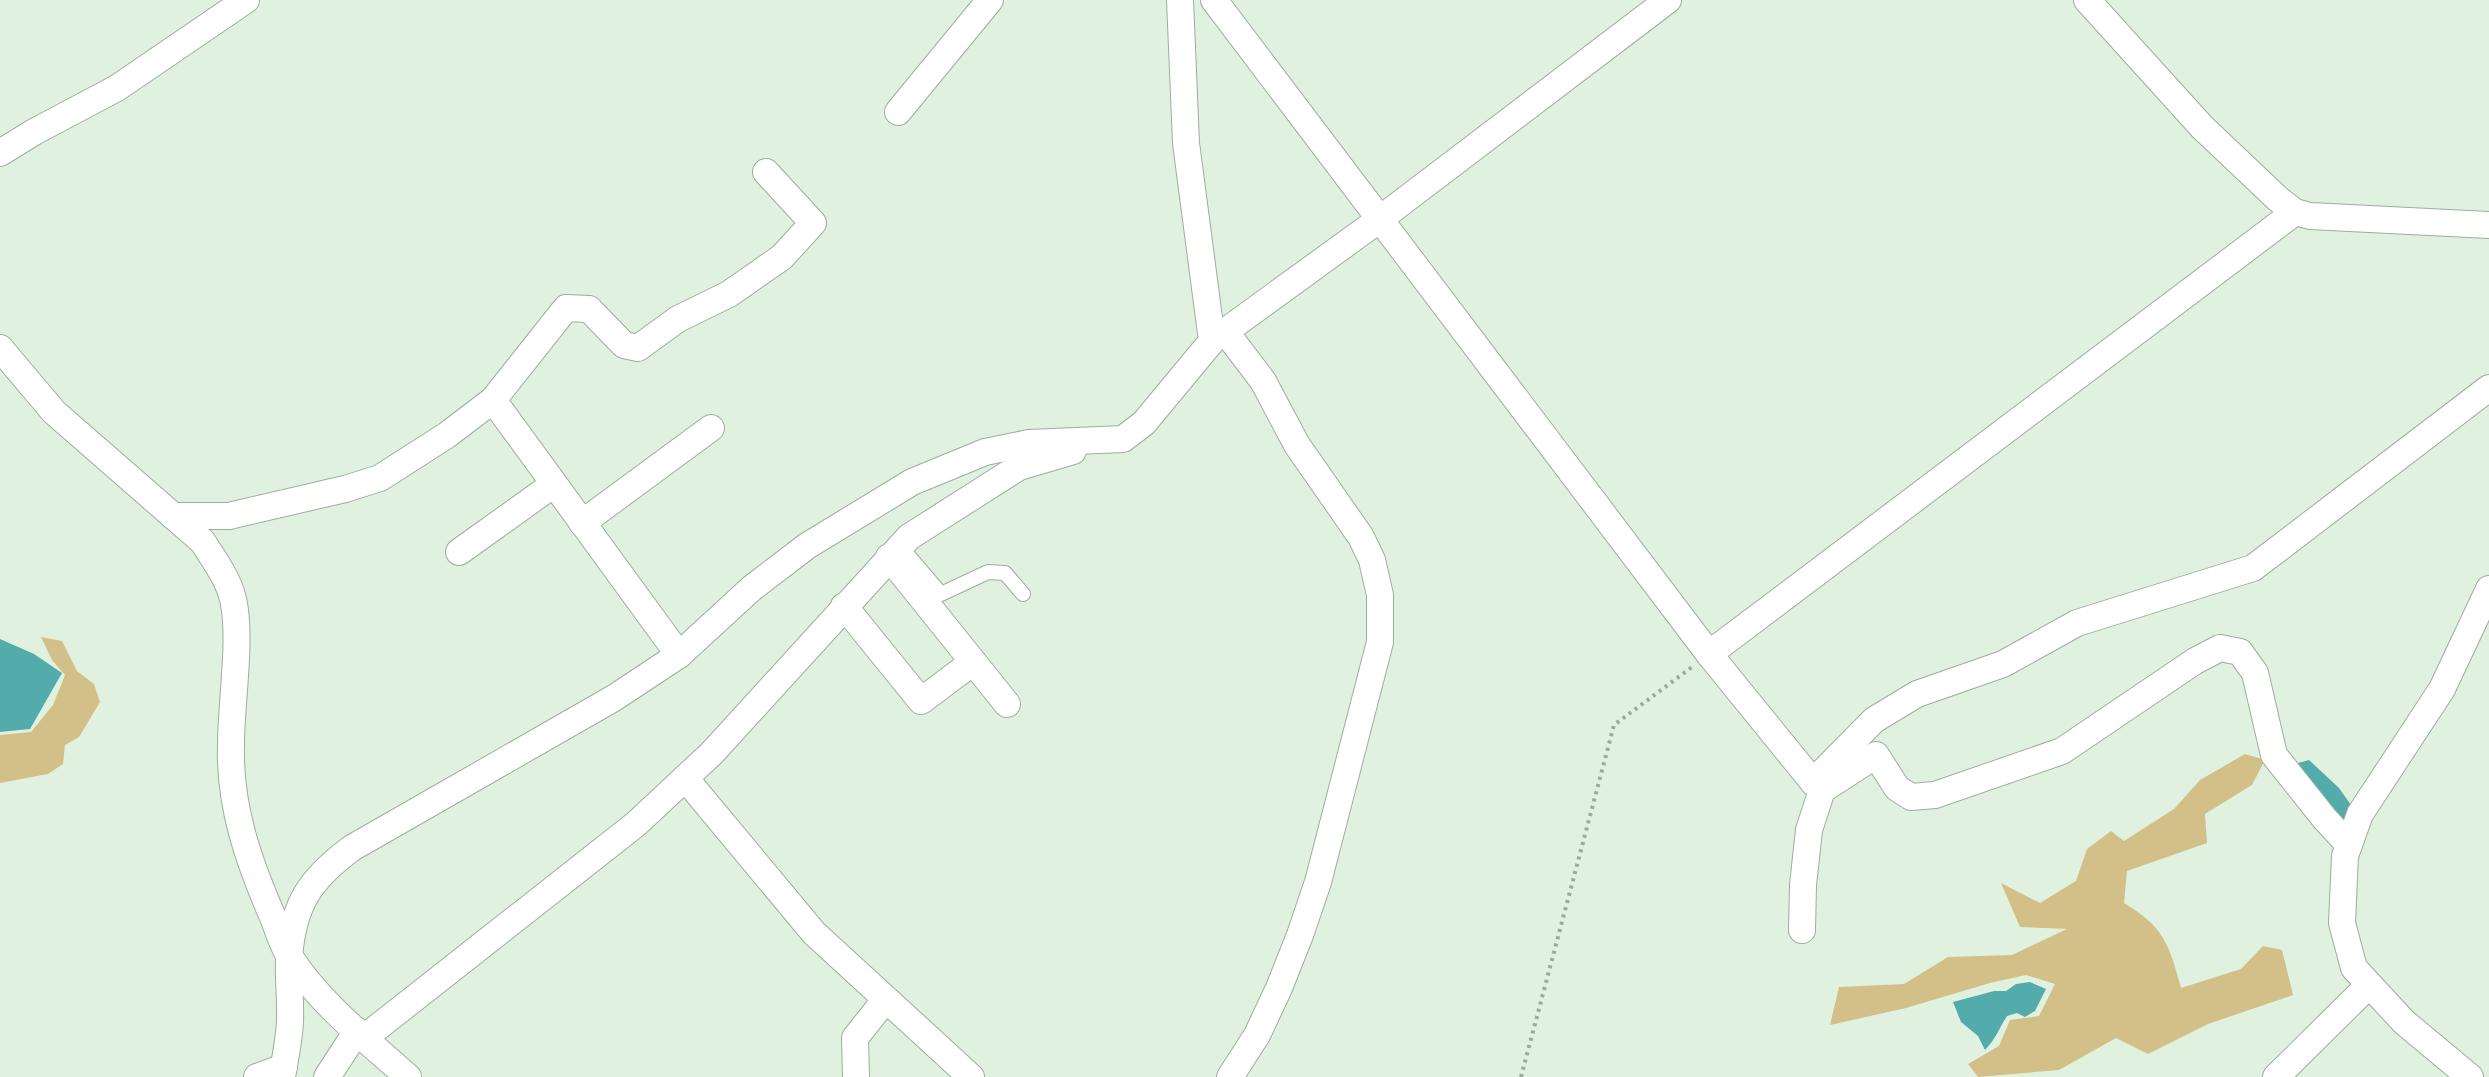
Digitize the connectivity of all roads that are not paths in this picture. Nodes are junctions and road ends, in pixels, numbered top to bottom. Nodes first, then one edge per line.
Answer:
1 (246, 0) edge
2 (990, 0) edge
3 (1180, 0) edge
4 (1214, 0) edge
5 (1668, 0) edge
6 (2097, 3) edge
7 (898, 112) dead end
8 (0, 153) edge
9 (766, 172) dead end
10 (2295, 212) junction
11 (1380, 219) junction
12 (2489, 225) edge
13 (1218, 336) junction
14 (0, 348) edge
15 (2489, 387) edge
16 (493, 400) junction
17 (711, 428) dead end
18 (1123, 439) junction
19 (554, 484) junction
20 (172, 516) junction
21 (582, 522) junction
22 (895, 551) junction
23 (459, 552) dead end
24 (2489, 590) edge
25 (1023, 594) dead end
26 (844, 606) junction
27 (1709, 654) junction
28 (679, 655) junction
29 (973, 662) junction
30 (1007, 704) dead end
31 (685, 778) junction
32 (1817, 786) junction
33 (2349, 845) junction
34 (1802, 930) dead end
35 (290, 956) junction
36 (2369, 985) junction
37 (885, 1000) junction
38 (361, 1035) junction
39 (283, 1072) edge
40 (256, 1077) edge
41 (327, 1077) edge
42 (408, 1077) edge
43 (856, 1077) edge
44 (971, 1077) edge
45 (1230, 1077) edge
46 (2276, 1077) edge
47 (2470, 1077) edge

1 - 8 street
2 - 7 street
3 - 13 street
4 - 11 street
5 - 11 street
6 - 10 street
9 - 16 street
10 - 12 street
10 - 27 street
11 - 13 street
11 - 27 street
13 - 18 street
13 - 45 street
14 - 20 street
15 - 32 street
16 - 19 street
16 - 20 street
17 - 21 street
18 - 22 street
18 - 28 street
19 - 21 street
19 - 23 street
20 - 35 street
21 - 28 street
22 - 25 lane
22 - 26 street
22 - 29 street
24 - 33 street
26 - 29 street
26 - 31 street
27 - 32 street
28 - 35 street
29 - 30 street
31 - 37 street
31 - 38 street
32 - 33 street
32 - 34 street
33 - 36 street
35 - 38 street
35 - 39 street
36 - 46 street
36 - 47 street
37 - 43 street
37 - 44 street
38 - 41 street
38 - 42 street
39 - 40 street

